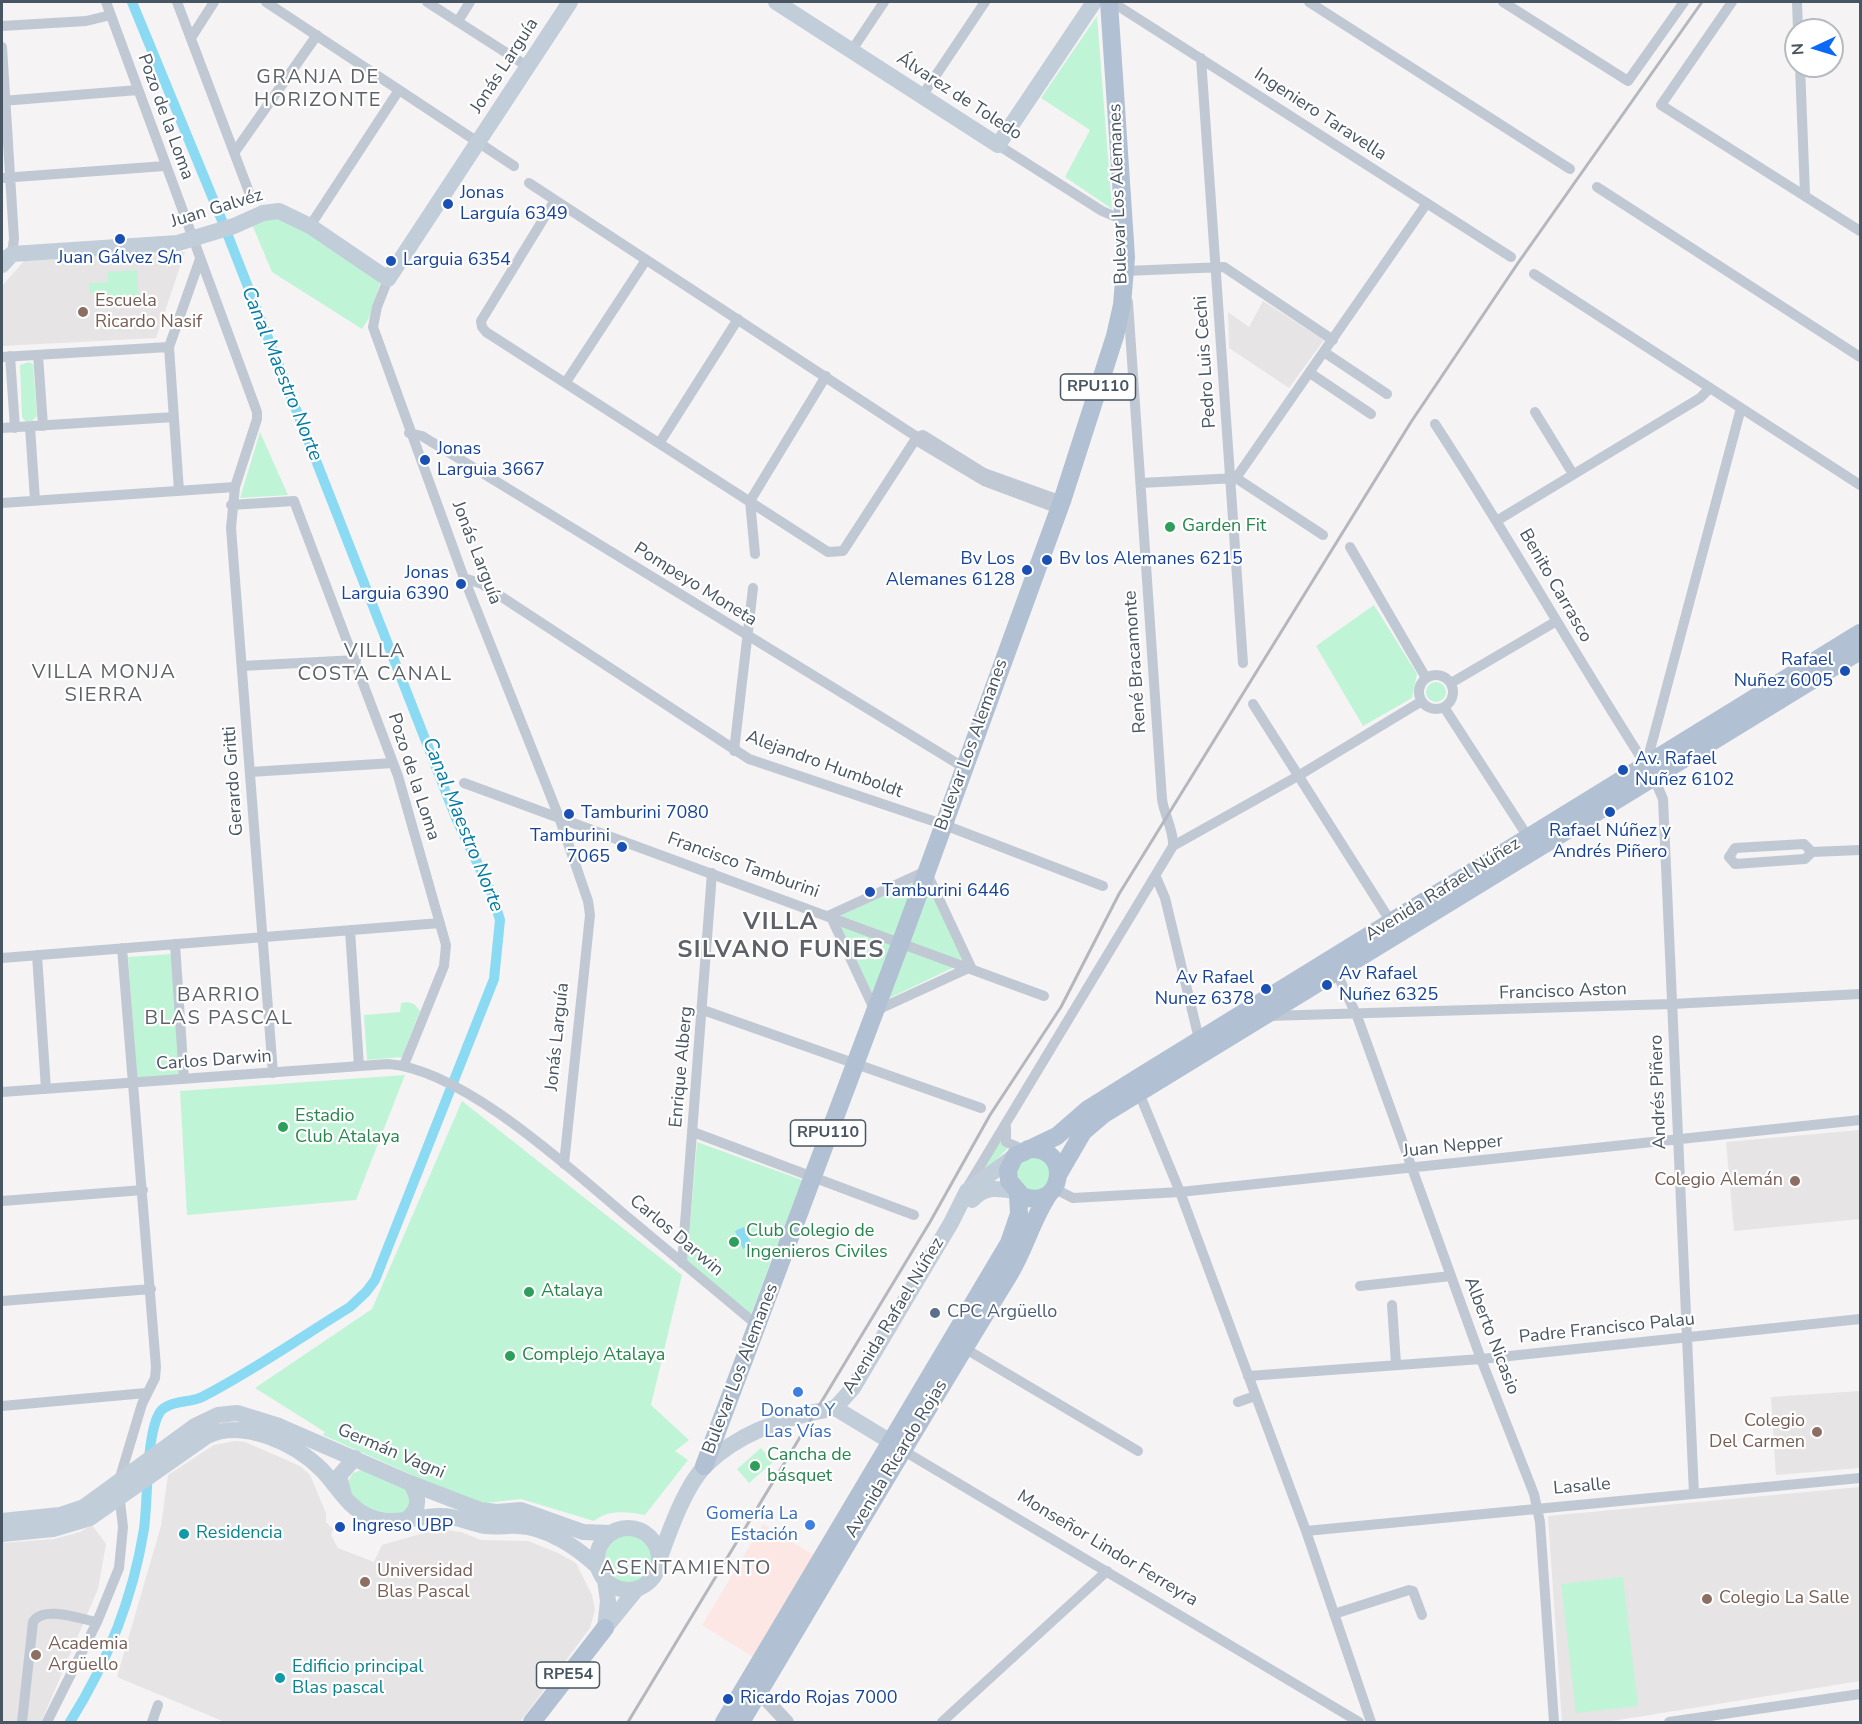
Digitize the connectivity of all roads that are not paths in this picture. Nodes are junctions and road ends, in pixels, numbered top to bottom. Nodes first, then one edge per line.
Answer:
1 (106, 2) edge
2 (177, 2) edge
3 (214, 2) edge
4 (266, 2) edge
5 (427, 2) edge
6 (470, 2) edge
7 (570, 2) edge
8 (776, 2) edge
9 (884, 2) edge
10 (985, 2) edge
11 (1094, 2) edge
12 (1110, 2) edge
13 (1309, 2) edge
14 (1503, 2) edge
15 (1684, 2) edge
16 (1732, 2) edge
17 (1797, 2) edge
18 (111, 15) junction
19 (1798, 18) edge
20 (458, 21) junction
21 (2, 26) edge
22 (317, 35) junction
23 (190, 38) junction
24 (2, 47) edge
25 (852, 50) junction
26 (1201, 58) junction
27 (527, 66) junction
28 (1800, 78) edge
29 (138, 90) junction
30 (399, 90) junction
31 (922, 96) junction
32 (4, 101) edge
33 (478, 142) junction
34 (998, 145) junction
35 (234, 153) junction
36 (165, 166) junction
37 (514, 166) dead end
38 (1570, 170) dead end
39 (6, 178) edge
40 (529, 183) dead end
41 (1597, 187) dead end
42 (249, 192) dead end
43 (1805, 194) junction
44 (555, 200) junction
45 (1427, 203) junction
46 (1123, 220) junction
47 (310, 226) junction
48 (1860, 231) edge
49 (193, 240) junction
50 (1511, 257) dead end
51 (5, 258) edge
52 (200, 259) junction
53 (646, 260) junction
54 (1216, 266) junction
55 (1125, 271) junction
56 (1534, 274) dead end
57 (388, 279) junction
58 (738, 319) junction
59 (1333, 340) junction
60 (169, 347) junction
61 (1324, 352) junction
62 (38, 355) junction
63 (6, 357) edge
64 (1860, 357) edge
65 (1310, 373) junction
66 (826, 376) junction
67 (566, 382) junction
68 (1710, 388) junction
69 (1388, 394) dead end
70 (1741, 408) junction
71 (257, 412) joint
72 (1535, 412) dead end
73 (1371, 414) dead end
74 (174, 417) junction
75 (1434, 424) dead end
76 (43, 426) junction
77 (30, 427) junction
78 (15, 428) junction
79 (2, 429) edge
80 (409, 433) junction
81 (918, 437) junction
82 (660, 442) junction
83 (1573, 474) junction
84 (1233, 478) junction
85 (1141, 483) junction
86 (1860, 485) edge
87 (235, 487) junction
88 (179, 491) junction
89 (35, 500) junction
90 (750, 501) junction
91 (2, 503) edge
92 (231, 505) junction
93 (1060, 505) junction
94 (1498, 520) junction
95 (1323, 535) dead end
96 (1350, 547) dead end
97 (755, 554) dead end
98 (464, 578) junction
99 (753, 588) dead end
100 (1555, 622) junction
101 (1860, 633) edge
102 (747, 636) junction
103 (1860, 651) edge
104 (356, 660) junction
105 (1243, 663) dead end
106 (242, 666) junction
107 (1426, 678) junction
108 (1451, 683) junction
109 (1422, 701) junction
110 (1253, 704) dead end
111 (1444, 707) junction
112 (734, 751) junction
113 (393, 763) junction
114 (963, 767) junction
115 (1650, 771) junction
116 (250, 772) junction
117 (1298, 776) junction
118 (464, 783) dead end
119 (559, 817) junction
120 (942, 824) junction
121 (1528, 837) junction
122 (1173, 846) junction
123 (1860, 850) edge
124 (1812, 852) junction
125 (926, 871) junction
126 (712, 873) junction
127 (1156, 877) junction
128 (1103, 886) dead end
129 (830, 915) junction
130 (1391, 921) junction
131 (440, 923) junction
132 (350, 930) junction
133 (262, 937) junction
134 (901, 942) junction
135 (174, 944) junction
136 (122, 948) junction
137 (37, 955) junction
138 (2, 958) edge
139 (971, 967) junction
140 (1337, 974) junction
141 (1319, 984) junction
142 (1860, 994) edge
143 (1044, 996) dead end
144 (1672, 1004) junction
145 (703, 1010) junction
146 (874, 1011) junction
147 (1268, 1016) junction
148 (1357, 1016) junction
149 (1199, 1039) junction
150 (854, 1063) junction
151 (404, 1065) junction
152 (359, 1066) junction
153 (273, 1073) junction
154 (184, 1079) junction
155 (133, 1083) junction
156 (46, 1089) junction
157 (2, 1092) edge
158 (1139, 1093) junction
159 (981, 1108) dead end
160 (1860, 1120) edge
161 (1006, 1127) junction
162 (693, 1132) junction
163 (1677, 1140) junction
164 (1023, 1152) junction
165 (564, 1164) junction
166 (1412, 1168) junction
167 (813, 1176) junction
168 (1055, 1184) junction
169 (143, 1190) junction
170 (1016, 1192) junction
171 (1180, 1192) junction
172 (963, 1196) junction
173 (2, 1201) edge
174 (915, 1215) dead end
175 (951, 1223) junction
176 (682, 1263) junction
177 (1451, 1276) junction
178 (1360, 1286) dead end
179 (152, 1289) junction
180 (2, 1300) edge
181 (1392, 1305) dead end
182 (1860, 1319) edge
183 (757, 1325) junction
184 (1687, 1337) junction
185 (964, 1348) junction
186 (1481, 1359) junction
187 (1396, 1364) junction
188 (1248, 1376) junction
189 (853, 1388) junction
190 (146, 1393) junction
191 (1256, 1396) junction
192 (1238, 1402) dead end
193 (2, 1406) edge
194 (836, 1408) junction
195 (723, 1416) junction
196 (856, 1421) junction
197 (741, 1439) junction
198 (896, 1446) junction
199 (1138, 1451) dead end
200 (166, 1456) junction
201 (356, 1458) junction
202 (704, 1466) junction
203 (1860, 1478) edge
204 (410, 1483) junction
205 (119, 1491) junction
206 (1694, 1494) junction
207 (345, 1498) junction
208 (1537, 1508) junction
209 (678, 1509) junction
210 (407, 1519) junction
211 (2, 1521) edge
212 (638, 1530) junction
213 (1306, 1532) junction
214 (612, 1533) junction
215 (2, 1534) edge
216 (659, 1560) junction
217 (1107, 1571) junction
218 (601, 1573) junction
219 (636, 1590) junction
220 (1334, 1614) junction
221 (1422, 1615) dead end
222 (97, 1622) junction
223 (605, 1628) junction
224 (774, 1638) junction
225 (759, 1692) junction
226 (1860, 1694) edge
227 (158, 1705) dead end
228 (1705, 1720) edge
229 (22, 1722) edge
230 (47, 1722) edge
231 (152, 1722) edge
232 (532, 1722) edge
233 (724, 1722) edge
234 (741, 1722) edge
235 (788, 1722) edge
236 (942, 1722) edge
237 (1359, 1722) edge
238 (1371, 1722) edge
239 (1554, 1722) edge
240 (1670, 1722) edge

1 - 18 street, Pozo de la Loma
2 - 23 street
3 - 23 street
4 - 22 street
5 - 20 street
6 - 20 street
7 - 27 main road, Jonás Larguía
8 - 25 main road, Álvarez de Toledo
9 - 25 street
10 - 31 street
11 - 34 main road
12 - 26 street, Ingeniero Taravella
12 - 46 main road, Bulevar Los Alemanes / RPU110
13 - 38 street
14 - 15 street
16 - 43 street
17 - 19 street
18 - 21 street
18 - 29 street, Pozo de la Loma
20 - 27 street
22 - 30 street
22 - 35 street
23 - 35 street
24 - 32 street
25 - 31 main road, Álvarez de Toledo
26 - 45 street, Ingeniero Taravella
26 - 54 street, Pedro Luis Cechi
27 - 33 main road, Jonás Larguía
28 - 43 street
29 - 32 street
29 - 36 street, Pozo de la Loma
30 - 33 street
30 - 47 street
31 - 34 main road, Álvarez de Toledo
32 - 39 street
33 - 37 street
33 - 57 main road, Jonás Larguía
34 - 46 street, Álvarez de Toledo
35 - 42 street
36 - 39 street
36 - 49 street, Pozo de la Loma
39 - 51 street
40 - 44 street
41 - 64 street
43 - 48 street
44 - 53 street
44 - 67 street
45 - 50 street, Ingeniero Taravella
45 - 59 street
46 - 55 main road, Bulevar Los Alemanes / RPU110
47 - 49 main road, Juan Galvéz
47 - 57 main road, Juan Galvéz
49 - 51 main road, Juan Galvéz
49 - 52 street, Pozo de la Loma
52 - 60 street
52 - 71 street, Pozo de la Loma
53 - 58 street
53 - 67 street
54 - 55 street
54 - 59 street
54 - 84 street, Pedro Luis Cechi
55 - 85 street, René Bracamonte
55 - 93 main road, Bulevar Los Alemanes / RPU110
56 - 68 street
57 - 80 street, Jonás Larguía
58 - 66 street
58 - 82 street
59 - 61 street
60 - 62 street
60 - 74 street
61 - 65 street
61 - 69 street
62 - 63 street
62 - 76 street
63 - 78 street
65 - 73 street
65 - 84 street
66 - 81 street
66 - 90 street
67 - 82 street
68 - 70 street
68 - 83 street
70 - 86 street
70 - 115 street
71 - 87 street, Gerardo Gritti
72 - 83 street
74 - 76 street
74 - 88 street
75 - 94 street, Benito Carrasco
76 - 77 street
77 - 78 street
77 - 89 street
78 - 79 street
80 - 98 street, Jonás Larguía
80 - 102 street, Pompeyo Moneta
81 - 90 street
81 - 93 street
82 - 90 street
83 - 94 street
84 - 85 street
84 - 95 street
84 - 105 street, Pedro Luis Cechi
85 - 122 street, René Bracamonte
87 - 88 street
87 - 92 street, Gerardo Gritti
88 - 89 street
89 - 91 street
90 - 97 street
92 - 104 street, Pozo de la Loma
92 - 106 street, Gerardo Gritti
93 - 114 main road, Bulevar Los Alemanes / RPU110
94 - 100 street, Benito Carrasco
96 - 107 street
98 - 112 street, Alejandro Humboldt
98 - 119 street, Jonás Larguía
99 - 102 street
100 - 108 street
100 - 115 street, Benito Carrasco
101 - 115 main road
102 - 112 street
102 - 114 street, Pompeyo Moneta
103 - 115 main road, Avenida Rafael Núñez
104 - 106 street
104 - 113 street, Pozo de la Loma
106 - 116 street, Gerardo Gritti
107 - 108 street
107 - 109 street
108 - 111 street
109 - 111 street
109 - 117 street
110 - 117 street
111 - 121 street
112 - 120 street, Alejandro Humboldt
113 - 116 street
113 - 131 street, Pozo de la Loma
114 - 120 main road, Bulevar Los Alemanes / RPU110
115 - 121 main road, Avenida Rafael Núñez
115 - 140 main road, Avenida Rafael Núñez
115 - 144 street, Andrés Piñero
116 - 133 street, Gerardo Gritti
117 - 122 street
117 - 130 street
118 - 119 street, Francisco Tamburini
119 - 126 street, Francisco Tamburini
119 - 165 street, Jonás Larguía
120 - 125 main road, Bulevar Los Alemanes / RPU110
120 - 128 street, Alejandro Humboldt
121 - 130 main road, Avenida Rafael Núñez
122 - 127 street
123 - 124 street
124 - 124 street
125 - 129 street
125 - 134 main road, Bulevar Los Alemanes / RPU110
125 - 139 street
126 - 129 street, Francisco Tamburini
126 - 145 street, Enrique Alberg
127 - 149 street
127 - 161 street
129 - 134 street, Francisco Tamburini
129 - 146 street
130 - 141 main road
130 - 149 main road, Avenida Rafael Núñez
131 - 132 street
131 - 151 street, Pozo de la Loma
132 - 133 street
132 - 152 street
133 - 135 street
133 - 153 street, Gerardo Gritti
134 - 139 street, Francisco Tamburini
134 - 146 main road, Bulevar Los Alemanes / RPU110
135 - 136 street
135 - 154 street
136 - 137 street
136 - 155 street
137 - 138 street
137 - 156 street
139 - 143 street, Francisco Tamburini
139 - 146 street
140 - 141 main road, Avenida Rafael Núñez
140 - 148 street, Alberto Nicasio
141 - 147 main road, Avenida Rafael Núñez
142 - 144 street, Francisco Aston
144 - 148 street, Francisco Aston
144 - 163 street, Andrés Piñero
145 - 150 street
145 - 162 street, Enrique Alberg
146 - 150 main road, Bulevar Los Alemanes / RPU110
147 - 148 street, Francisco Aston
147 - 158 main road, Avenida Rafael Núñez
148 - 166 street, Alberto Nicasio
149 - 164 main road, Avenida Rafael Núñez
150 - 159 street
150 - 167 main road, Bulevar Los Alemanes / RPU110
151 - 152 street, Carlos Darwin
151 - 165 street, Carlos Darwin
152 - 153 street, Carlos Darwin
153 - 154 street, Carlos Darwin
154 - 155 street, Carlos Darwin
155 - 156 street, Carlos Darwin
155 - 169 street
156 - 157 street, Carlos Darwin
158 - 168 main road, Avenida Rafael Núñez
158 - 171 street
160 - 163 street, Juan Nepper
161 - 164 street
161 - 172 street
162 - 167 street
162 - 176 street, Enrique Alberg
163 - 166 street, Juan Nepper
163 - 184 street, Andrés Piñero
164 - 168 main road
164 - 170 main road
164 - 172 main road, Avenida Rafael Núñez
165 - 176 street, Carlos Darwin
166 - 171 street, Juan Nepper
166 - 177 street, Alberto Nicasio
167 - 174 street
167 - 183 main road, Bulevar Los Alemanes / RPU110
168 - 170 main road, Avenida Rafael Núñez
168 - 171 street, Juan Nepper
168 - 185 main road, Avenida Ricardo Rojas
169 - 173 street
169 - 179 street
170 - 175 main road, Avenida Rafael Núñez
170 - 198 main road, Avenida Ricardo Rojas
171 - 188 street
172 - 175 main road, Avenida Rafael Núñez
175 - 189 main road, Avenida Rafael Núñez
176 - 183 street, Carlos Darwin
177 - 178 street
177 - 186 street, Alberto Nicasio
179 - 180 street
179 - 190 street
181 - 187 street
182 - 184 street, Padre Francisco Palau
183 - 195 main road, Bulevar Los Alemanes / RPU110
184 - 186 street, Padre Francisco Palau
184 - 206 street, Andrés Piñero
185 - 198 main road, Avenida Ricardo Rojas
185 - 199 street
186 - 187 street, Padre Francisco Palau
186 - 208 street, Alberto Nicasio
187 - 188 street, Padre Francisco Palau
188 - 191 street
189 - 194 main road, Avenida Rafael Núñez
189 - 196 main road
190 - 193 street
190 - 205 street
191 - 192 street
191 - 213 street
194 - 196 main road, Monseñor Lindor Ferreyra
194 - 197 main road
195 - 197 main road
195 - 202 main road, Bulevar Los Alemanes / RPU110
196 - 198 main road, Monseñor Lindor Ferreyra
197 - 202 main road
198 - 217 street, Monseñor Lindor Ferreyra
198 - 224 main road, Avenida Ricardo Rojas
198 - 225 main road, Avenida Ricardo Rojas
200 - 201 main road, Germán Vagni
200 - 205 main road
200 - 207 main road
201 - 204 main road, Germán Vagni
201 - 207 main road
202 - 209 main road
203 - 206 street, Lasalle
204 - 210 main road
204 - 214 main road, Germán Vagni
205 - 211 main road
205 - 215 main road
205 - 222 street
206 - 208 street, Lasalle
207 - 210 main road
208 - 213 street, Lasalle
208 - 239 street, Alberto Nicasio
209 - 212 main road
209 - 216 main road
210 - 218 main road
212 - 214 main road
212 - 216 main road
213 - 220 street
214 - 218 main road
216 - 219 main road
217 - 236 street
217 - 237 street, Monseñor Lindor Ferreyra
218 - 219 main road
218 - 223 main road
219 - 223 main road
220 - 221 street
220 - 238 street
222 - 229 street
222 - 230 street
223 - 232 main road, RPE54
224 - 225 main road
224 - 233 main road, Avenida Ricardo Rojas
225 - 234 main road, Avenida Ricardo Rojas
225 - 235 street
226 - 228 street
227 - 231 street
228 - 240 street

